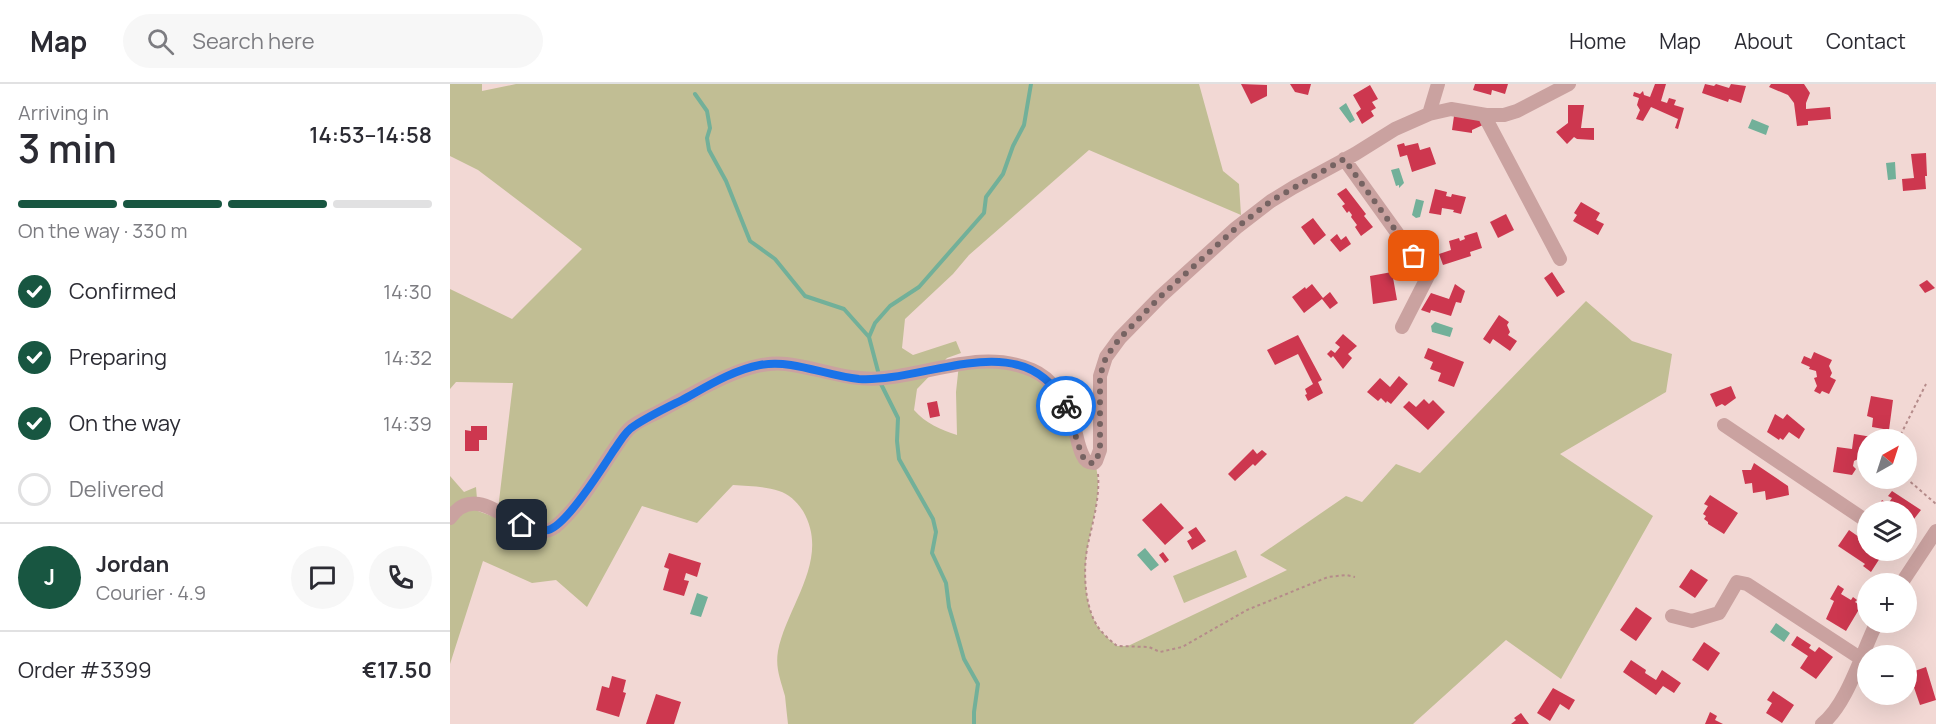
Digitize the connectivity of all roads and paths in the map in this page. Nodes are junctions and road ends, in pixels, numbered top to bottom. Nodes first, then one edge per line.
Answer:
1 (1438, 84) edge
2 (1569, 84) edge
3 (1429, 114) junction
4 (1484, 115) junction
5 (1344, 159) junction
6 (1560, 259) dead end
7 (1402, 327) dead end
8 (1926, 384) dead end
9 (1724, 425) dead end
10 (1904, 429) edge
11 (1095, 463) junction
12 (1917, 488) edge
13 (1936, 504) edge
14 (1857, 515) edge
15 (450, 518) edge
16 (1936, 531) edge
17 (1919, 556) joint
18 (1908, 573) edge
19 (1355, 577) dead end
20 (1672, 616) dead end
21 (1857, 656) edge
22 (1857, 665) edge
23 (1822, 724) edge

1 - 3 street
2 - 4 street
3 - 4 street
3 - 5 street
4 - 6 street
5 - 7 street
5 - 11 street
8 - 10 path
9 - 14 street
11 - 15 street
11 - 19 path
12 - 13 path
16 - 17 street
17 - 18 street
20 - 21 street
22 - 23 street

